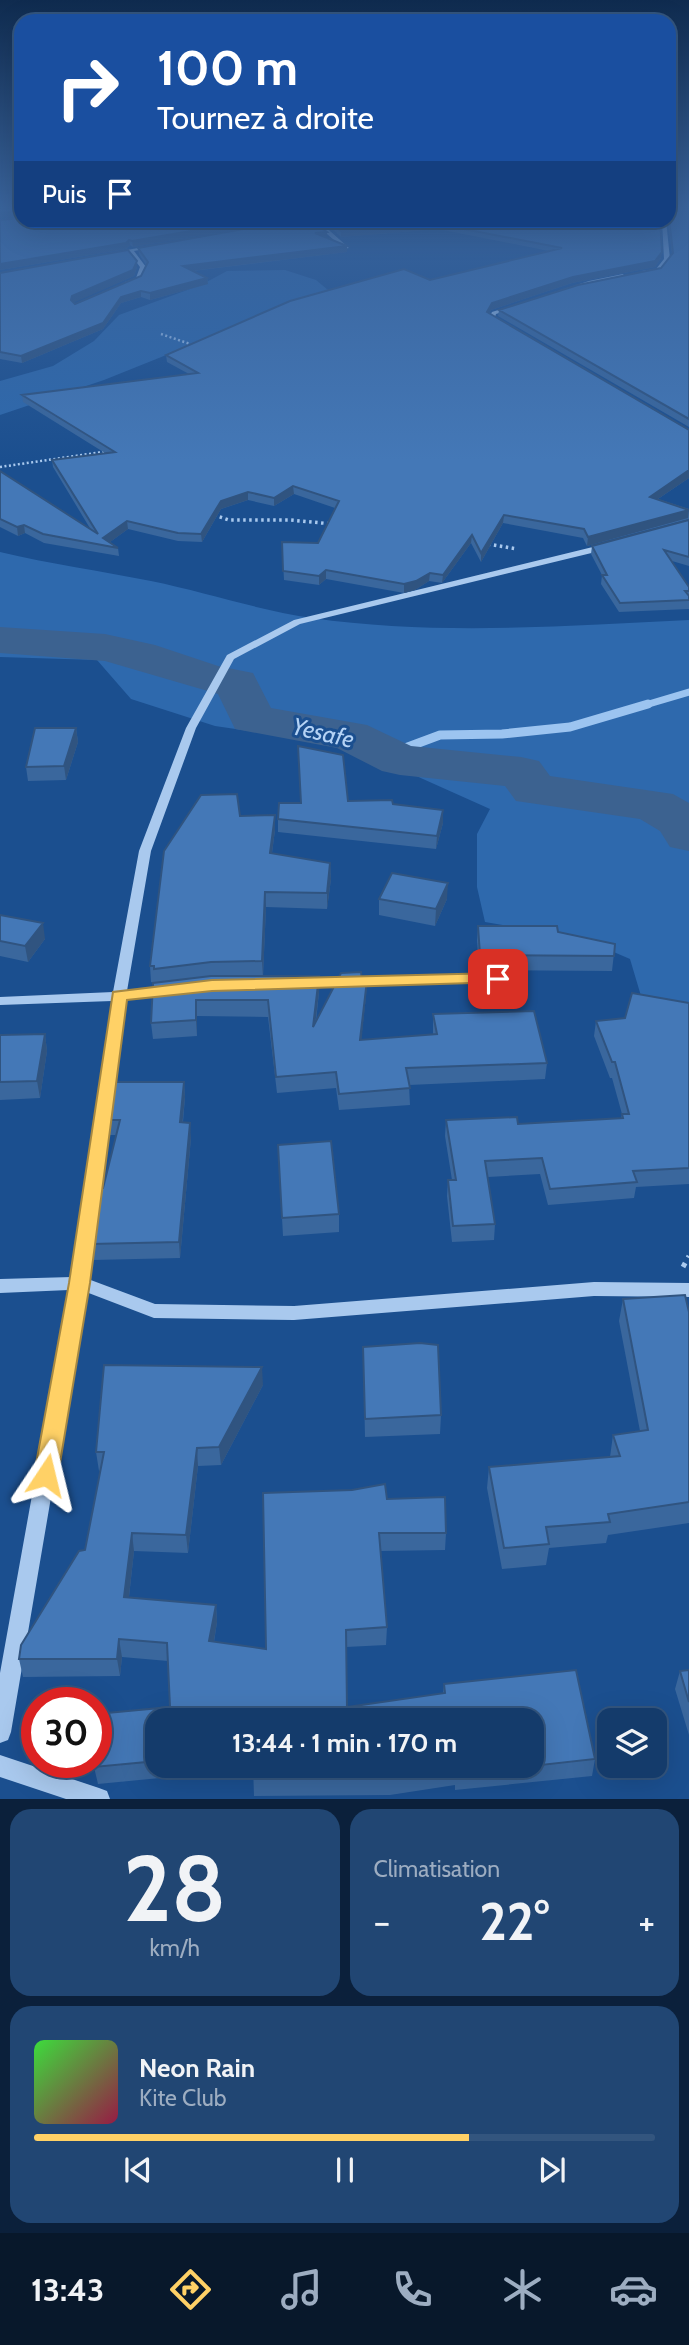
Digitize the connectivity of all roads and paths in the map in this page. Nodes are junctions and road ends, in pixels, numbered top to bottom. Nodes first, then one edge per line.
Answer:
1 (557, 293) edge
2 (514, 330) edge
3 (161, 334) dead end
4 (197, 347) edge
5 (109, 451) edge
6 (0, 467) edge
7 (205, 512) edge
8 (345, 526) edge
9 (476, 542) edge
10 (612, 545) edge
11 (547, 561) junction
12 (498, 979) dead end
13 (294, 983) edge
14 (185, 988) edge
15 (119, 996) junction
16 (0, 1000) edge
17 (79, 1283) junction
18 (0, 1286) edge
19 (689, 1290) edge
20 (0, 1732) edge
21 (0, 1766) edge
22 (99, 1799) edge

1 - 2 street
3 - 4 path
5 - 6 path
7 - 8 path
9 - 11 path
10 - 11 street
11 - 15 street
12 - 13 street
14 - 15 street
15 - 16 street
15 - 17 street
17 - 18 street
17 - 19 street
17 - 20 street
21 - 22 street

